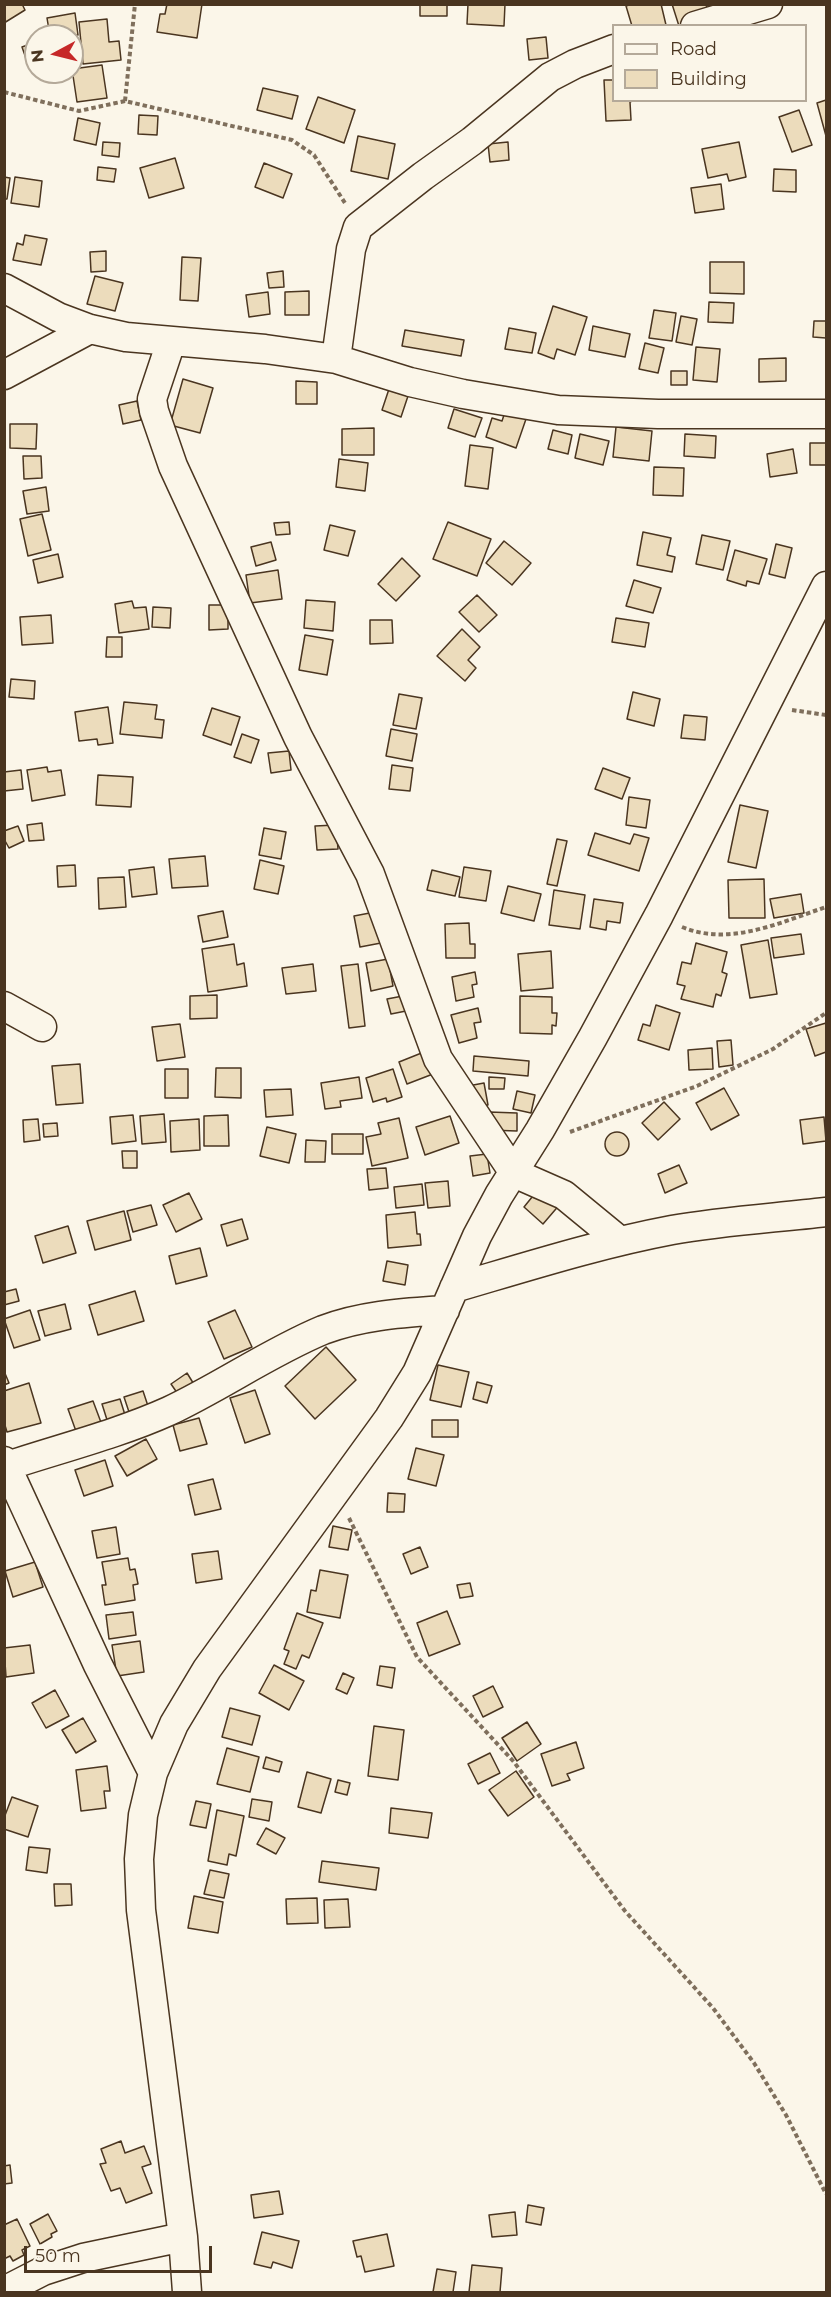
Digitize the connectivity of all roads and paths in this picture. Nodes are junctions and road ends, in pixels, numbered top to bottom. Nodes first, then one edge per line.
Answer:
1 (135, 4) edge
2 (768, 4) edge
3 (702, 24) edge
4 (612, 50) edge
5 (4, 92) edge
6 (125, 101) junction
7 (358, 227) junction
8 (4, 288) edge
9 (90, 329) junction
10 (171, 342) junction
11 (336, 359) junction
12 (4, 375) edge
13 (826, 414) edge
14 (826, 586) edge
15 (826, 907) edge
16 (659, 915) junction
17 (4, 1006) edge
18 (826, 1013) edge
19 (42, 1027) dead end
20 (530, 1146) junction
21 (514, 1173) junction
22 (826, 1212) edge
23 (620, 1241) junction
24 (449, 1299) junction
25 (6, 1465) edge
26 (336, 1492) junction
27 (153, 1773) junction
28 (826, 2194) edge
29 (183, 2237) junction
30 (4, 2291) edge
31 (187, 2292) edge

1 - 6 path
2 - 3 street
4 - 7 street
5 - 6 path
6 - 7 path
7 - 11 street
8 - 9 street
9 - 10 street
9 - 12 street
10 - 11 street
10 - 21 street
11 - 13 street
14 - 16 street
15 - 16 path
16 - 20 street
17 - 19 street
18 - 20 path
20 - 21 street
21 - 23 street
21 - 24 street
22 - 23 street
23 - 24 street
24 - 25 street
24 - 26 street
25 - 27 street
26 - 27 street
26 - 28 path
27 - 29 street
29 - 30 street
29 - 31 street

